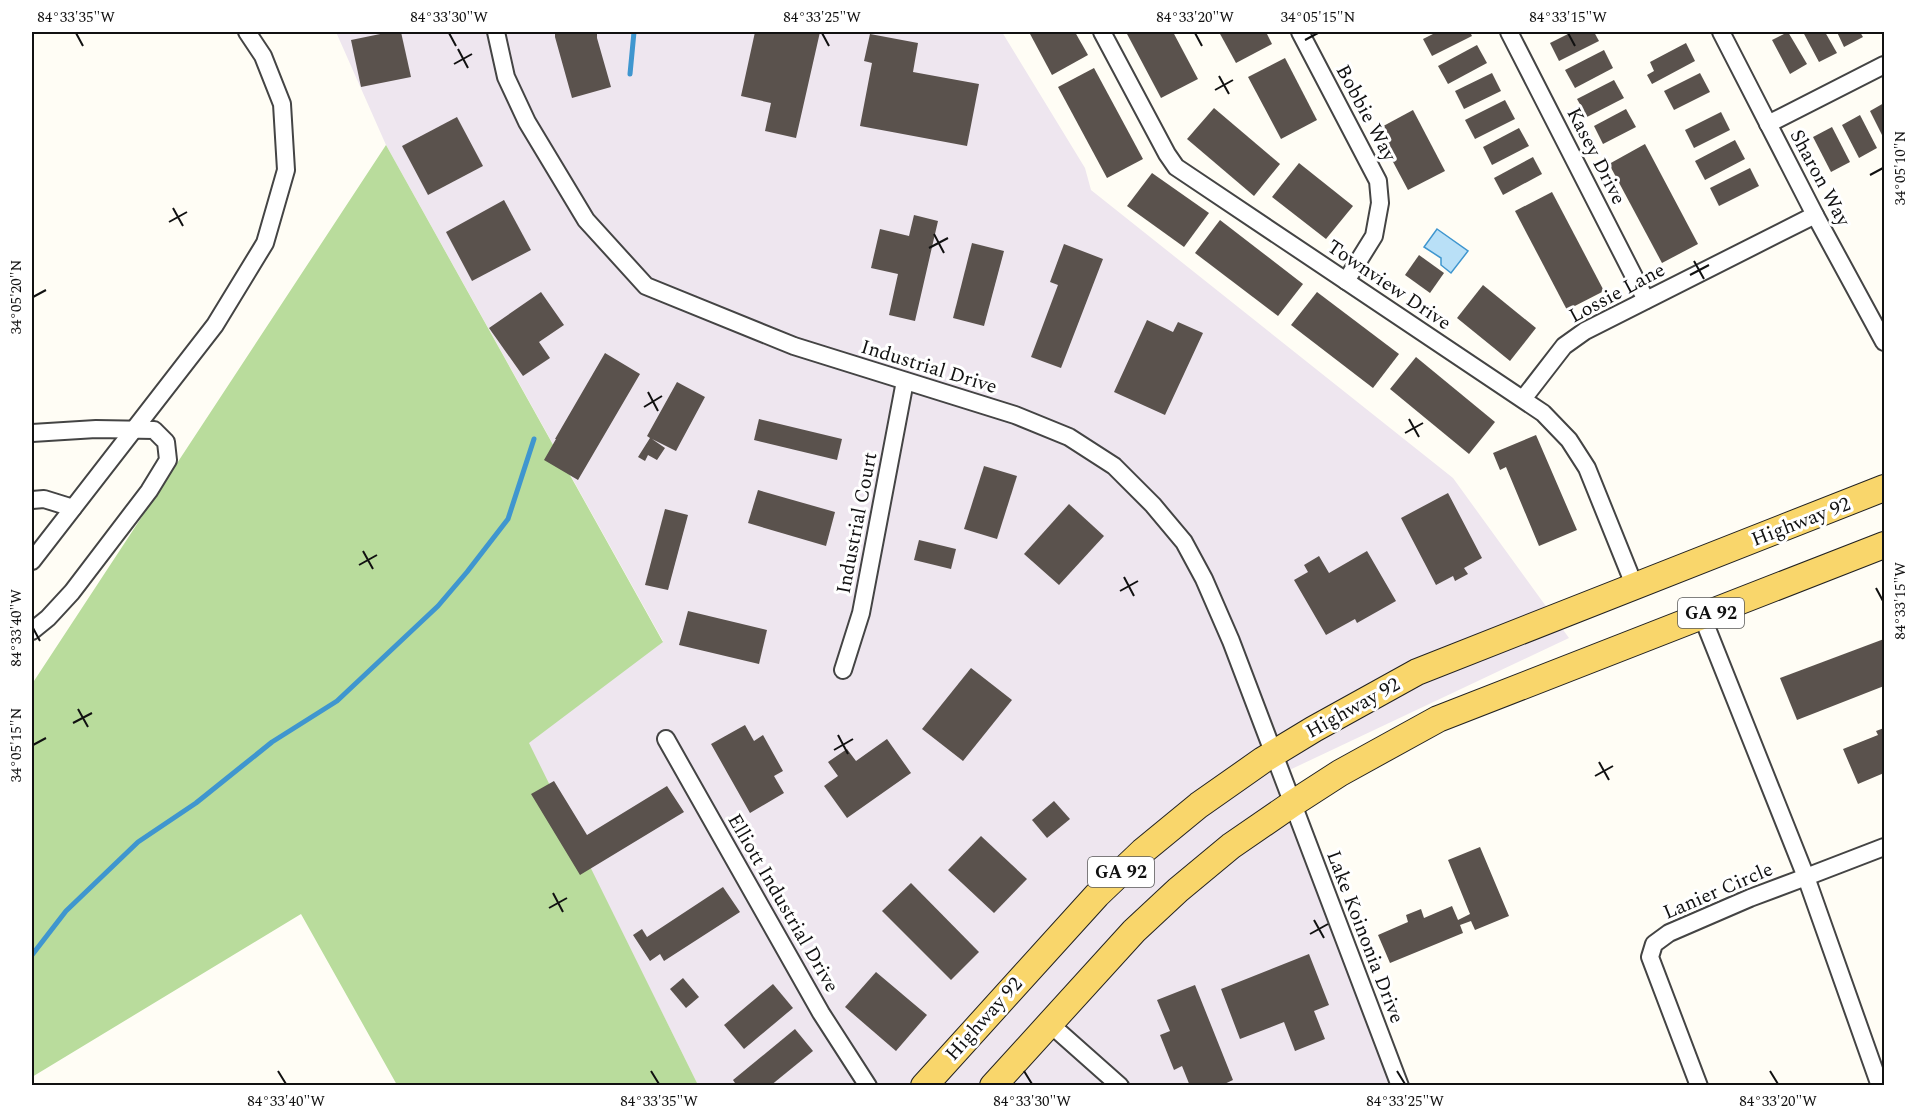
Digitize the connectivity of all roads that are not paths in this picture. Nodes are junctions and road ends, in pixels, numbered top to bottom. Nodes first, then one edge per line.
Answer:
1 (247, 32) edge
2 (496, 32) edge
3 (1102, 32) edge
4 (1299, 32) edge
5 (1509, 32) edge
6 (1721, 32) edge
7 (1884, 65) edge
8 (1768, 124) junction
9 (1815, 215) junction
10 (1346, 281) junction
11 (1646, 300) junction
12 (1884, 342) edge
13 (905, 381) junction
14 (1522, 399) junction
15 (134, 429) junction
16 (32, 433) edge
17 (1884, 474) edge
18 (1874, 493) edge
19 (32, 500) edge
20 (73, 508) junction
21 (1884, 546) edge
22 (32, 561) edge
23 (1635, 587) junction
24 (1702, 616) junction
25 (32, 631) edge
26 (843, 670) dead end
27 (666, 740) dead end
28 (1273, 754) junction
29 (1292, 804) junction
30 (1884, 847) edge
31 (1806, 877) junction
32 (1049, 1023) junction
33 (868, 1086) edge
34 (924, 1086) edge
35 (993, 1086) edge
36 (1120, 1086) edge
37 (1400, 1086) edge
38 (1699, 1086) edge
39 (1880, 1086) edge

1 - 15 street
2 - 13 street, Industrial Drive
3 - 10 street, Townview Drive
4 - 10 street, Bobbie Way
5 - 11 street, Kasey Drive
6 - 8 street, Sharon Way
7 - 8 street
8 - 9 street, Sharon Way
9 - 11 street, Lossie Lane
9 - 12 street, Sharon Way
10 - 14 street, Townview Drive
11 - 14 street, Lossie Lane
13 - 26 street, Industrial Court
13 - 28 street, Industrial Drive
14 - 23 street, Townview Drive
15 - 16 street
15 - 20 street
15 - 25 street
17 - 18 main road
18 - 23 main road, Highway 92 / GA 92
19 - 20 street
20 - 22 street
21 - 24 main road, GA 92
23 - 28 main road, Highway 92 / GA 92
24 - 29 main road, GA 92
24 - 31 street, Lanier Circle
27 - 33 street, Elliott Industrial Drive
28 - 29 street, Industrial Drive
28 - 34 main road, Highway 92 / GA 92
29 - 32 main road, GA 92
29 - 37 street, Lake Koinonia Drive
30 - 31 street, Lanier Circle
31 - 38 street, Lanier Circle
31 - 39 street, Lanier Circle
32 - 35 main road, GA 92
32 - 36 street

